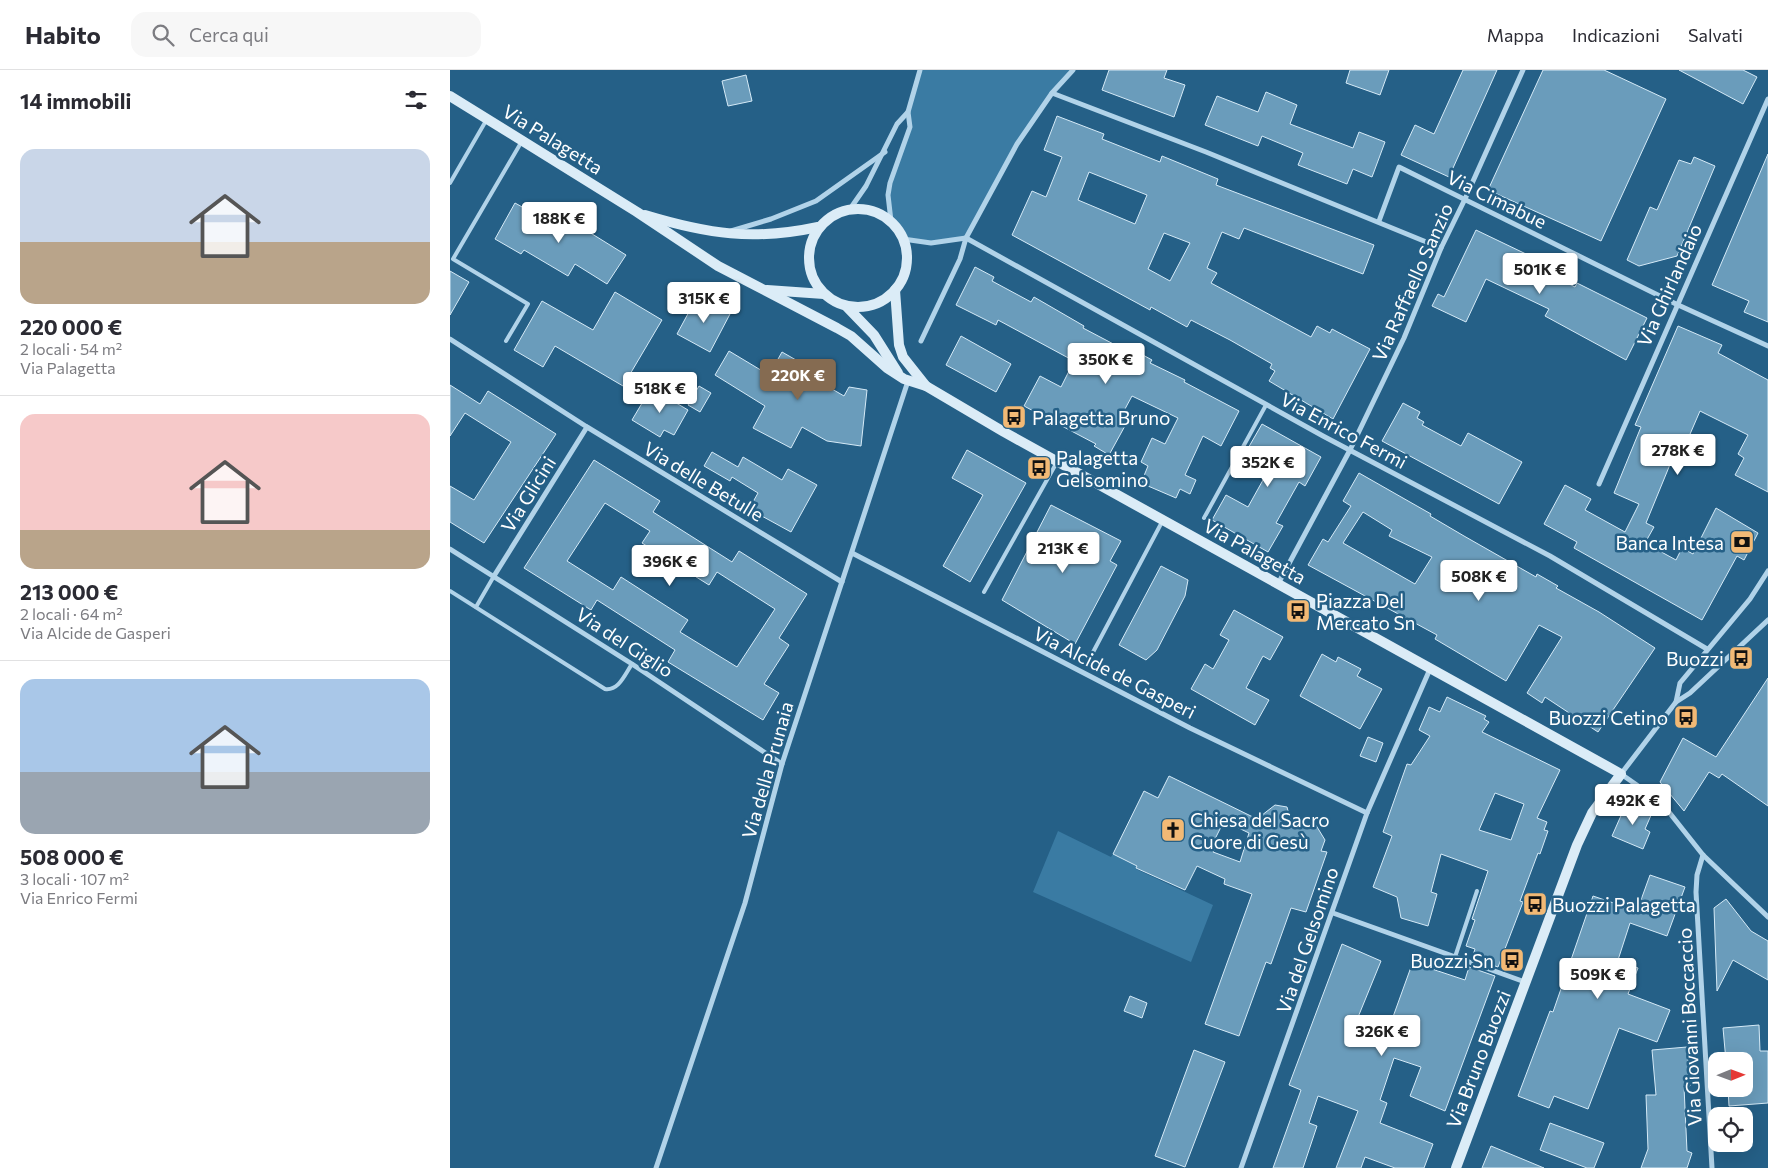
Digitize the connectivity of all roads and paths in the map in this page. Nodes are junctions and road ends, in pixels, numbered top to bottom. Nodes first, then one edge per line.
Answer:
1 (920, 70) edge
2 (1073, 70) edge
3 (1523, 70) edge
4 (1052, 93) junction
5 (450, 96) edge
6 (1768, 99) edge
7 (908, 112) junction
8 (487, 119) junction
9 (522, 141) junction
10 (884, 152) junction
11 (450, 183) edge
12 (1465, 200) junction
13 (850, 208) junction
14 (637, 212) junction
15 (891, 221) junction
16 (1379, 221) junction
17 (818, 227) junction
18 (720, 234) junction
19 (966, 238) junction
20 (903, 239) junction
21 (1441, 248) junction
22 (761, 290) junction
23 (895, 290) junction
24 (824, 294) junction
25 (1676, 304) junction
26 (847, 307) junction
27 (450, 339) edge
28 (921, 341) dead end
29 (506, 342) dead end
30 (1768, 346) edge
31 (898, 375) junction
32 (908, 381) junction
33 (926, 386) junction
34 (1266, 405) junction
35 (587, 427) junction
36 (1350, 450) junction
37 (1057, 462) junction
38 (1599, 484) dead end
39 (1204, 518) dead end
40 (1163, 520) junction
41 (450, 549) edge
42 (852, 553) junction
43 (1768, 571) edge
44 (494, 576) junction
45 (842, 582) junction
46 (1278, 584) junction
47 (450, 591) edge
48 (984, 592) dead end
49 (476, 607) junction
50 (1768, 620) edge
51 (1707, 649) junction
52 (1091, 656) dead end
53 (632, 664) junction
54 (1430, 669) junction
55 (1676, 702) junction
56 (782, 764) junction
57 (1621, 774) junction
58 (1368, 813) junction
59 (1703, 854) junction
60 (1478, 891) dead end
61 (1333, 913) junction
62 (1768, 917) edge
63 (1456, 957) junction
64 (1525, 982) junction
65 (656, 1168) edge
66 (1241, 1168) edge
67 (1456, 1168) edge
68 (1712, 1168) edge

1 - 7 street
2 - 4 street
3 - 12 street, Via Raffaello Sanzio
4 - 16 street
4 - 19 street
5 - 8 street, Via Palagetta
6 - 25 street, Via Ghirlandaio
7 - 10 street
7 - 15 street
8 - 9 street, Via Palagetta
8 - 11 lane
9 - 14 street, Via Palagetta
9 - 29 lane
10 - 13 street
10 - 18 street
12 - 16 street, Via Cimabue
12 - 21 street, Via Raffaello Sanzio
12 - 25 street, Via Cimabue
13 - 15 street
13 - 17 street, Via Palagetta
14 - 18 street, Via Palagetta
14 - 22 street, Via Palagetta
15 - 20 street
16 - 21 street
17 - 18 street, Via Palagetta
17 - 24 street, Via Palagetta
19 - 20 street
19 - 28 street
19 - 34 street, Via Enrico Fermi
20 - 23 street
21 - 36 street, Via Raffaello Sanzio
22 - 24 street, Via Palagetta
22 - 31 street, Via Palagetta
23 - 26 street
23 - 33 street, Via Palagetta
24 - 26 street, Via Palagetta
25 - 30 street, Via Cimabue
25 - 38 street, Via Ghirlandaio
26 - 31 street, Via Palagetta
27 - 35 street, Via delle Betulle
31 - 32 street, Via Palagetta
32 - 33 street, Via Palagetta
32 - 42 street, Via della Prunaia
33 - 37 street, Via Palagetta
34 - 36 street, Via Enrico Fermi
34 - 39 lane
35 - 44 street, Via Glicini
35 - 45 street, Via delle Betulle
36 - 46 street, Via Raffaello Sanzio
36 - 51 street, Via Enrico Fermi
37 - 40 street, Via Palagetta
37 - 48 lane
40 - 46 street, Via Palagetta
40 - 52 lane
41 - 44 street, Via del Giglio
42 - 45 street, Via della Prunaia
42 - 58 street, Via Alcide de Gasperi
43 - 51 street, Via Bruno Buozzi
44 - 49 lane
44 - 53 street, Via del Giglio
45 - 56 street, Via della Prunaia
46 - 54 street, Via Palagetta
47 - 49 lane
49 - 53 lane
50 - 55 street, Via Bruno Buozzi
51 - 55 street, Via Bruno Buozzi
53 - 56 street, Via del Giglio
54 - 57 street, Via Palagetta
54 - 58 street, Via del Gelsomino
55 - 57 street, Via Bruno Buozzi
56 - 65 street, Via della Prunaia
57 - 59 street
57 - 64 street, Via Bruno Buozzi
58 - 61 street, Via del Gelsomino
59 - 62 street
59 - 68 street, Via Giovanni Boccaccio
60 - 63 lane
61 - 63 street
61 - 66 street, Via del Gelsomino
63 - 64 street
64 - 67 street, Via Bruno Buozzi

